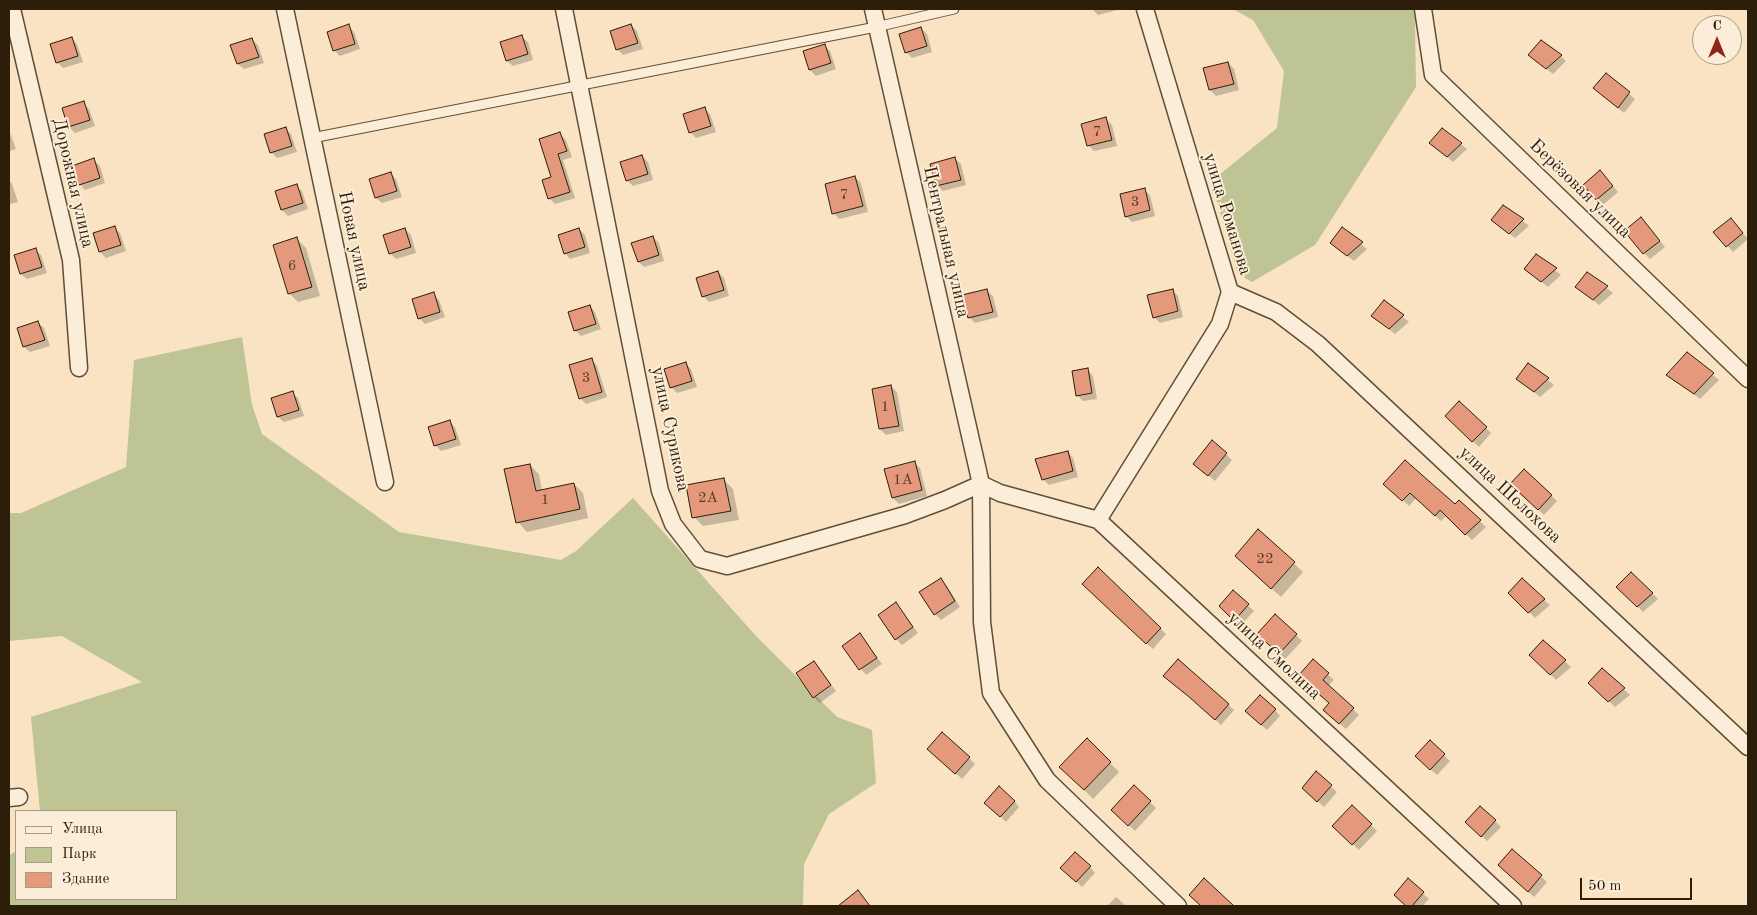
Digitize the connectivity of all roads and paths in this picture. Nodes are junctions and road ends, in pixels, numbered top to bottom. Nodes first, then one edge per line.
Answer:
1 (12, 9) edge
2 (284, 9) edge
3 (564, 9) edge
4 (873, 9) edge
5 (954, 9) edge
6 (1145, 9) edge
7 (1422, 9) edge
8 (876, 27) junction
9 (580, 85) junction
10 (312, 138) junction
11 (1230, 292) junction
12 (79, 368) dead end
13 (1748, 379) edge
14 (385, 482) dead end
15 (981, 484) junction
16 (1098, 520) junction
17 (1748, 747) edge
18 (1178, 906) edge
19 (1513, 906) edge

1 - 12 street, Дорожная улица
2 - 10 street, Новая улица
3 - 9 street, улица Сурикова
4 - 8 street, Центральная улица
5 - 8 lane
6 - 11 street, улица Романова
7 - 13 street, Берёзовая улица
8 - 9 lane
8 - 15 street, Центральная улица
9 - 10 lane
9 - 15 street, улица Сурикова
10 - 14 street, Новая улица
11 - 16 street, улица Романова
11 - 17 street, улица Шолохова
15 - 16 street, улица Смолина
15 - 18 street, Центральная улица
16 - 19 street, улица Смолина

